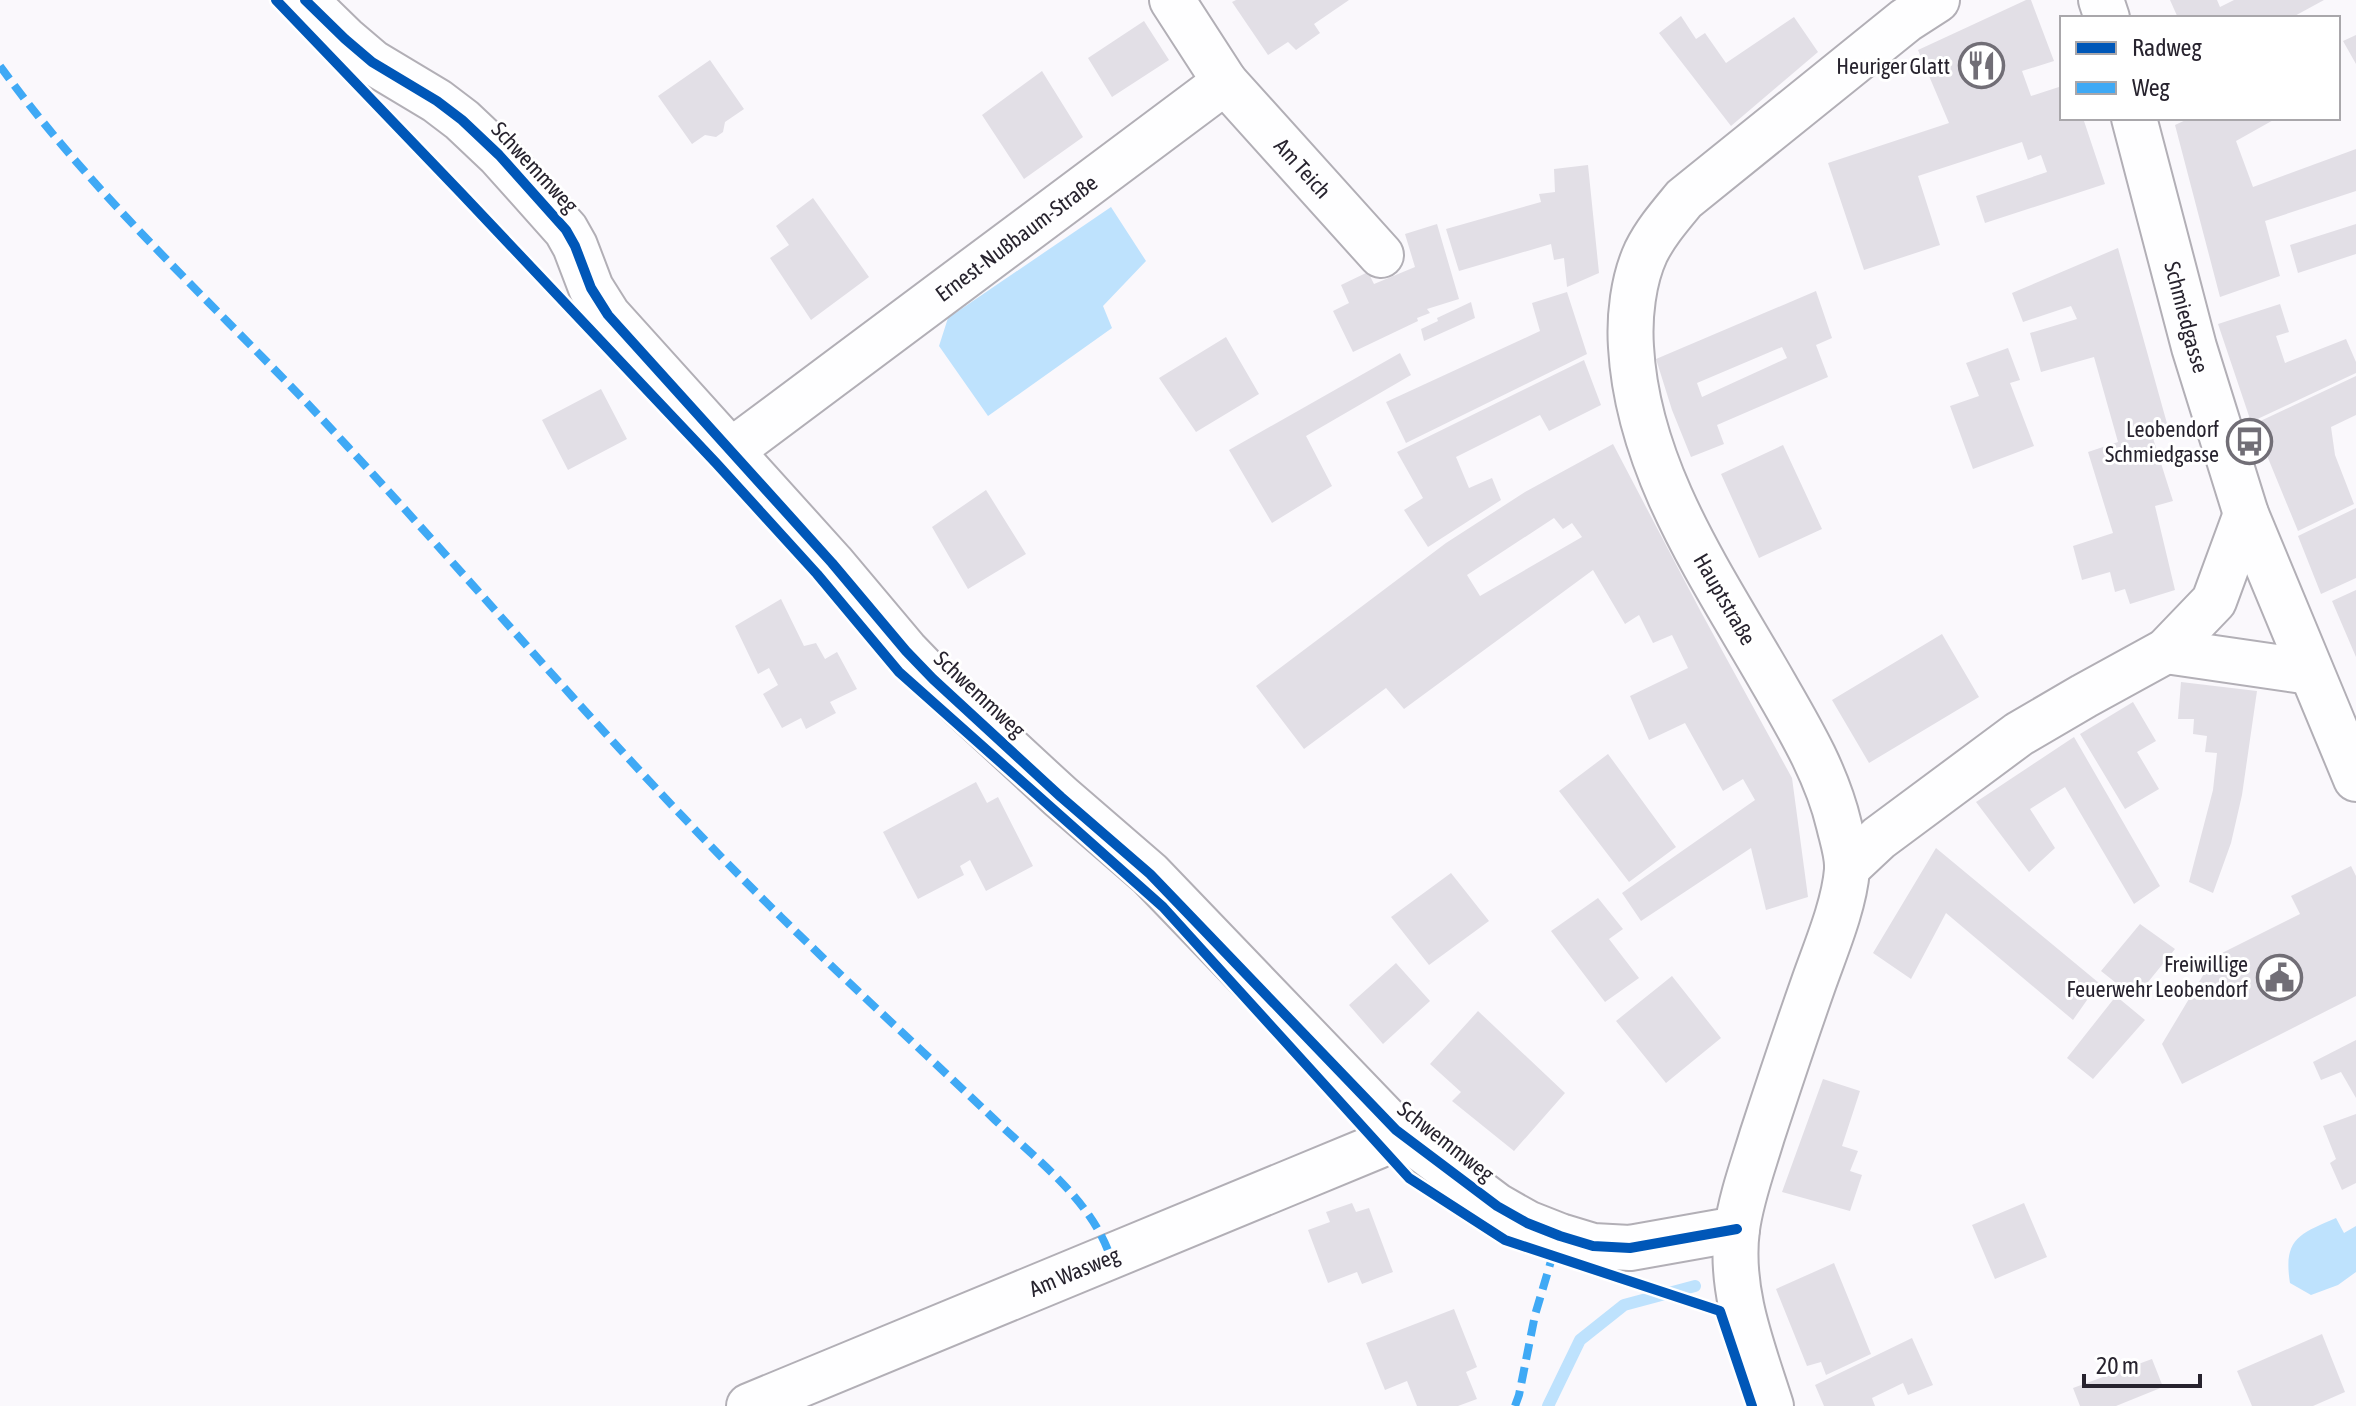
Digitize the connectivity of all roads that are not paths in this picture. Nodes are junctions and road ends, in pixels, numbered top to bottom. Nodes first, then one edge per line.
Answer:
1 (305, 0) edge
2 (1172, 0) edge
3 (1937, 0) edge
4 (1225, 82) junction
5 (2135, 120) edge
6 (1381, 255) dead end
7 (731, 451) junction
8 (2246, 514) junction
9 (2166, 651) junction
10 (2310, 672) junction
11 (2356, 779) edge
12 (1847, 868) junction
13 (1396, 1130) junction
14 (1737, 1229) junction
15 (749, 1406) edge
16 (1771, 1406) edge

1 - 7 street, Schwemmweg
2 - 4 street
3 - 12 street, Hauptstraße
4 - 6 street, Am Teich
4 - 7 street, Ernest-Nußbaum-Straße
5 - 8 street, Schmiedgasse
7 - 13 street, Schwemmweg
8 - 9 street
8 - 10 street, Schmiedgasse
9 - 10 street
9 - 12 street
10 - 11 street, Schmiedgasse
12 - 14 street, Hauptstraße
13 - 14 street, Schwemmweg
13 - 15 street, Am Wasweg
14 - 16 street, Hauptstraße

